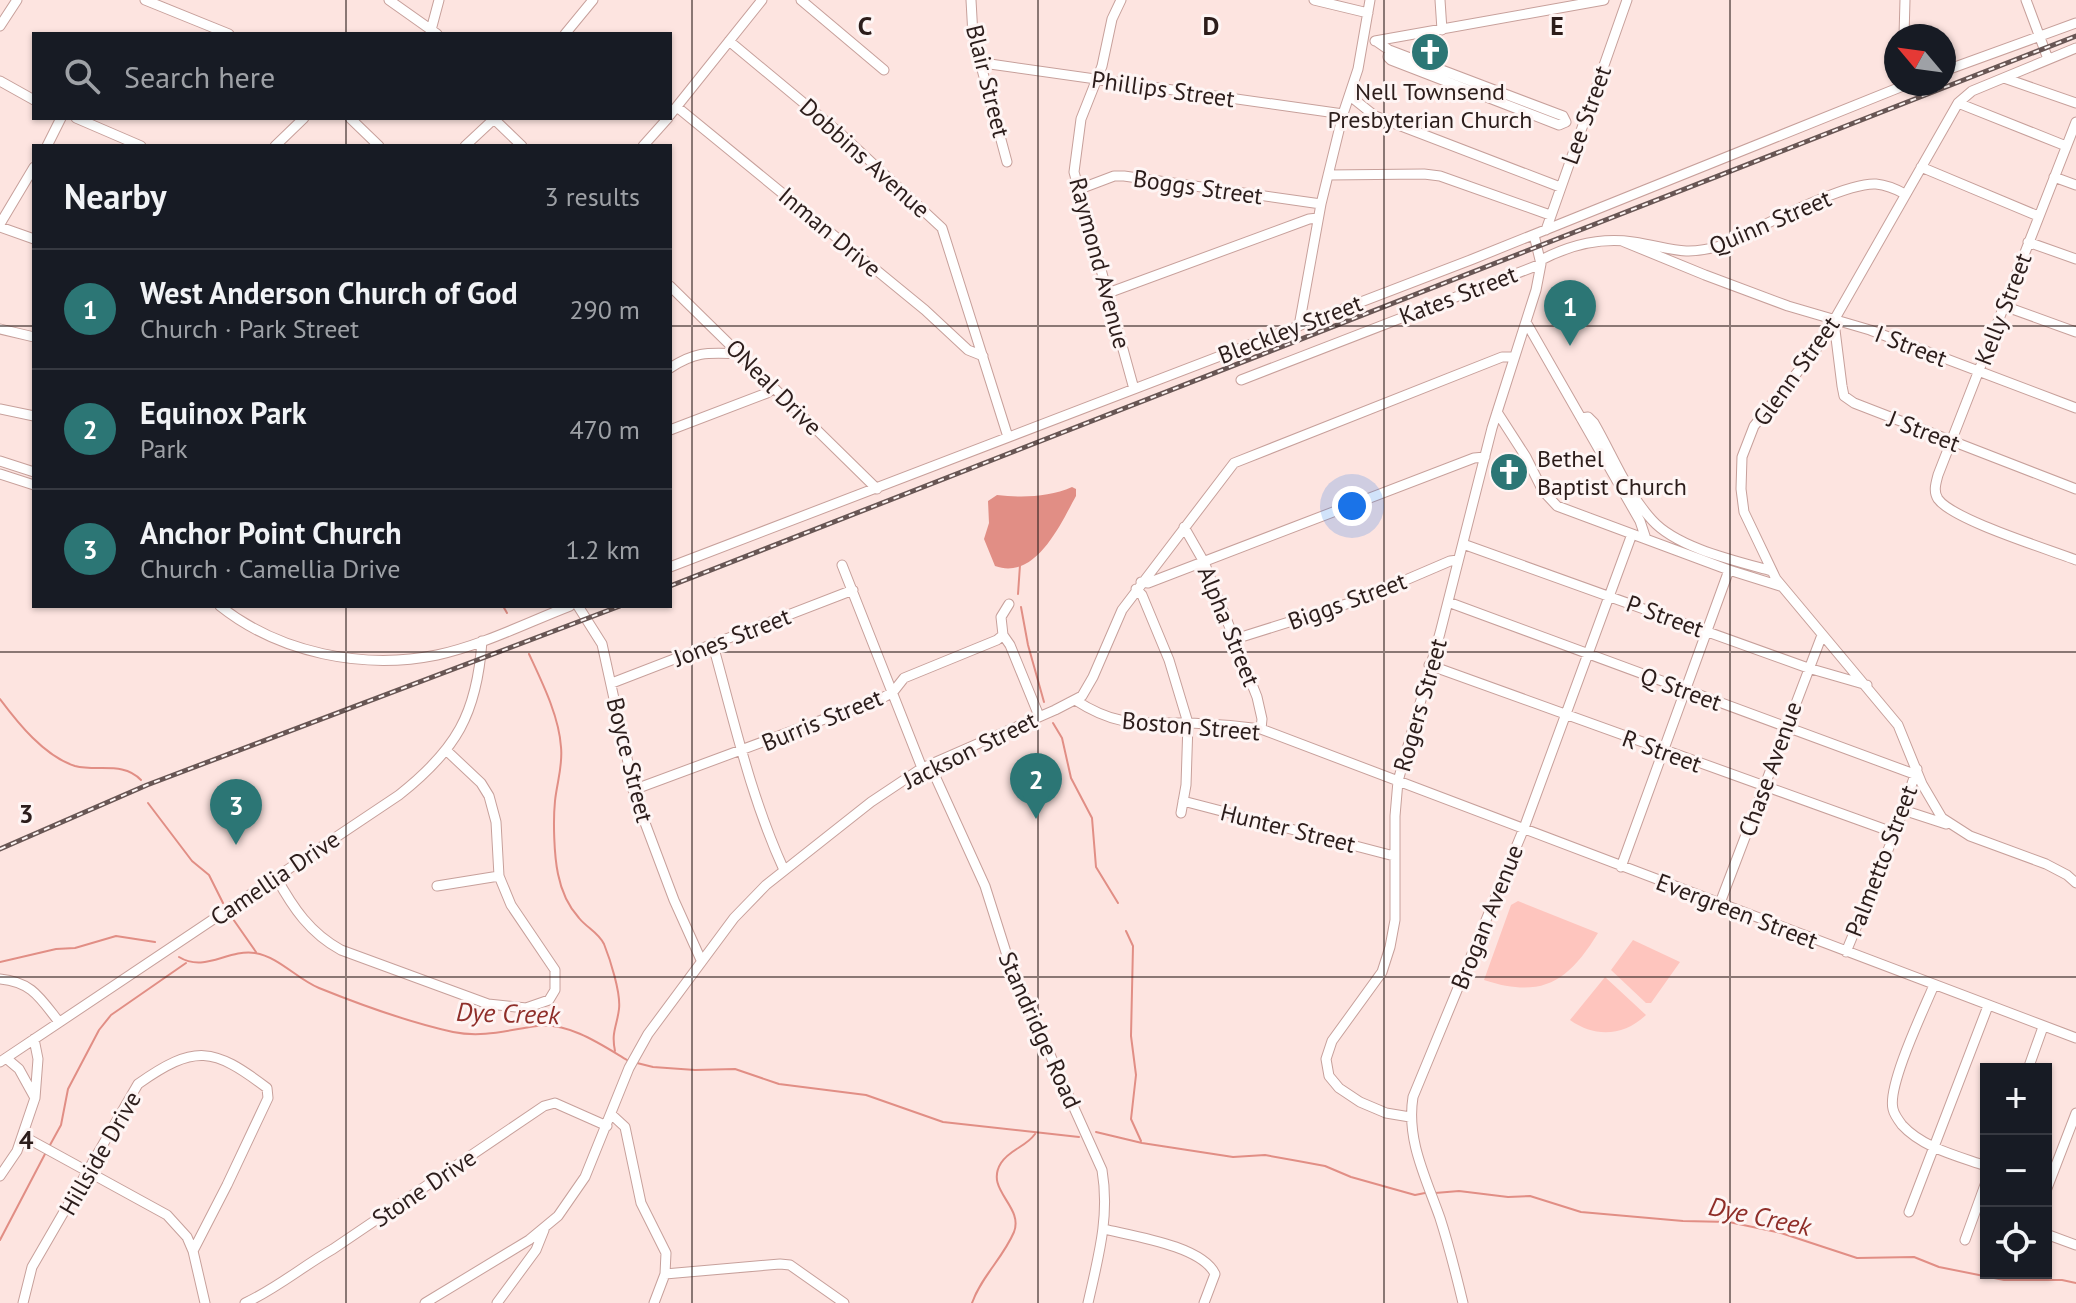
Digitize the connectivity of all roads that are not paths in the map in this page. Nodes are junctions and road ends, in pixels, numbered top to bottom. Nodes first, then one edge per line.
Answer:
1 (17, 0) edge
2 (145, 0) edge
3 (389, 0) edge
4 (439, 0) edge
5 (593, 0) edge
6 (762, 0) edge
7 (801, 0) edge
8 (971, 0) edge
9 (1121, 0) edge
10 (1314, 0) edge
11 (1370, 0) edge
12 (1440, 0) edge
13 (1535, 0) edge
14 (1604, 0) edge
15 (1627, 0) edge
16 (1905, 0) edge
17 (2026, 0) edge
18 (1368, 13) junction
19 (1535, 13) junction
20 (2076, 23) edge
21 (1904, 24) edge
22 (0, 26) edge
23 (1442, 30) junction
24 (224, 32) edge
25 (434, 32) edge
26 (567, 32) edge
27 (2039, 37) junction
28 (729, 41) junction
29 (1376, 41) junction
30 (1362, 43) junction
31 (2076, 48) edge
32 (1389, 50) junction
33 (2048, 59) junction
34 (983, 65) junction
35 (1956, 67) edge
36 (884, 70) dead end
37 (2004, 78) junction
38 (1097, 79) junction
39 (0, 81) edge
40 (1884, 94) edge
41 (1350, 96) junction
42 (32, 99) edge
43 (1958, 103) junction
44 (2076, 103) edge
45 (672, 113) edge
46 (1343, 114) junction
47 (672, 115) edge
48 (60, 120) edge
49 (81, 120) edge
50 (302, 120) edge
51 (352, 120) edge
52 (492, 120) edge
53 (496, 120) edge
54 (666, 120) edge
55 (2076, 122) edge
56 (48, 144) edge
57 (136, 144) edge
58 (277, 144) edge
59 (377, 144) edge
60 (467, 144) edge
61 (520, 144) edge
62 (645, 144) edge
63 (2066, 146) junction
64 (1007, 162) dead end
65 (1921, 167) junction
66 (32, 170) edge
67 (1328, 175) junction
68 (2054, 177) junction
69 (2076, 185) edge
70 (1560, 187) junction
71 (1077, 190) junction
72 (1905, 194) junction
73 (1321, 204) junction
74 (1550, 215) junction
75 (2038, 216) junction
76 (1318, 218) junction
77 (0, 225) edge
78 (1546, 230) junction
79 (1534, 235) junction
80 (32, 238) edge
81 (1622, 241) junction
82 (2028, 242) junction
83 (2076, 259) edge
84 (1541, 262) junction
85 (672, 288) edge
86 (1108, 293) junction
87 (2004, 306) junction
88 (1834, 321) junction
89 (1526, 322) junction
90 (1299, 326) junction
91 (0, 329) edge
92 (2076, 332) edge
93 (32, 337) edge
94 (742, 354) junction
95 (983, 356) junction
96 (1514, 357) junction
97 (672, 367) edge
98 (1979, 371) junction
99 (1241, 380) dead end
100 (774, 388) junction
101 (1134, 389) junction
102 (2076, 408) edge
103 (0, 409) edge
104 (1497, 412) junction
105 (32, 416) edge
106 (1581, 418) junction
107 (672, 429) edge
108 (1008, 437) junction
109 (1951, 442) junction
110 (1485, 457) junction
111 (0, 461) edge
112 (32, 471) edge
113 (0, 474) edge
114 (32, 484) edge
115 (877, 489) junction
116 (2076, 489) edge
117 (1184, 527) junction
118 (1632, 534) junction
119 (1646, 539) junction
120 (1463, 544) junction
121 (1458, 560) junction
122 (2076, 560) edge
123 (1204, 562) junction
124 (842, 565) dead end
125 (672, 566) edge
126 (1729, 570) junction
127 (1772, 571) junction
128 (1139, 586) junction
129 (1780, 586) junction
130 (853, 590) junction
131 (1609, 596) junction
132 (1448, 602) junction
133 (1009, 604) dead end
134 (223, 608) edge
135 (565, 608) edge
136 (579, 608) edge
137 (1708, 631) junction
138 (1003, 635) junction
139 (1822, 635) junction
140 (1235, 639) junction
141 (482, 641) junction
142 (713, 645) junction
143 (1588, 655) junction
144 (1429, 665) junction
145 (1808, 668) junction
146 (612, 683) junction
147 (1867, 685) junction
148 (1687, 690) junction
149 (893, 692) junction
150 (1075, 700) junction
151 (1039, 716) junction
152 (1567, 716) junction
153 (1188, 723) junction
154 (1786, 728) junction
155 (1261, 729) junction
156 (447, 751) junction
157 (741, 751) junction
158 (1664, 752) junction
159 (926, 766) junction
160 (1916, 772) junction
161 (1398, 781) junction
162 (1764, 787) junction
163 (633, 790) junction
164 (1183, 801) junction
165 (1903, 810) junction
166 (1181, 813) dead end
167 (1953, 827) junction
168 (1524, 828) junction
169 (1895, 833) junction
170 (1394, 856) junction
171 (1621, 867) junction
172 (784, 870) junction
173 (499, 876) junction
174 (276, 877) junction
175 (2076, 883) edge
176 (437, 886) dead end
177 (1720, 903) junction
178 (1846, 952) junction
179 (701, 960) junction
180 (0, 979) edge
181 (1934, 985) junction
182 (1988, 1006) junction
183 (59, 1022) junction
184 (2043, 1027) junction
185 (2076, 1038) edge
186 (34, 1039) junction
187 (3, 1060) edge
188 (2030, 1063) edge
189 (35, 1098) junction
190 (2076, 1113) edge
191 (612, 1115) junction
192 (1410, 1117) junction
193 (607, 1126) junction
194 (23, 1136) junction
195 (1934, 1147) junction
196 (1980, 1164) edge
197 (88, 1171) junction
198 (2052, 1174) edge
199 (0, 1176) edge
200 (1980, 1199) edge
201 (1909, 1212) dead end
202 (1104, 1229) junction
203 (544, 1230) junction
204 (2052, 1236) edge
205 (1965, 1240) dead end
206 (2076, 1245) edge
207 (193, 1251) junction
208 (665, 1274) junction
209 (23, 1303) edge
210 (205, 1303) edge
211 (245, 1303) edge
212 (425, 1303) edge
213 (497, 1303) edge
214 (654, 1303) edge
215 (844, 1303) edge
216 (1088, 1303) edge
217 (1204, 1303) edge
218 (1463, 1303) edge

1 - 22 street
2 - 24 street
3 - 25 street
4 - 25 street
5 - 26 street
6 - 28 street
7 - 36 street
8 - 34 street, Blair Street
9 - 38 street, Raymond Avenue
10 - 18 street
11 - 18 street
12 - 23 street
13 - 19 street
14 - 19 street
15 - 70 street, Lee Street
16 - 21 street
17 - 27 street
18 - 30 street
19 - 23 street
20 - 27 street
23 - 29 street
27 - 33 street
27 - 35 street
28 - 45 street
28 - 95 street, Dobbins Avenue
29 - 30 street
29 - 32 street
30 - 41 street
31 - 33 street, Glenn Street
32 - 32 street
33 - 37 street, Glenn Street
34 - 38 street, Phillips Street
34 - 64 street, Blair Street
37 - 43 street, Glenn Street
37 - 44 street
38 - 46 street, Phillips Street
38 - 71 street, Raymond Avenue
39 - 42 street
40 - 78 street, Bleckley Street
41 - 46 street
41 - 70 street
43 - 63 street
43 - 65 street, Glenn Street
46 - 67 street
47 - 95 street, Inman Drive
48 - 56 street
49 - 57 street
50 - 58 street
51 - 59 street
52 - 60 street
53 - 61 street
54 - 62 street
55 - 63 street, Kelly Street
63 - 68 street, Kelly Street
65 - 72 street, Glenn Street
65 - 75 street
66 - 77 street
67 - 73 street
67 - 74 street
68 - 69 street
68 - 75 street, Kelly Street
70 - 74 street, Lee Street
71 - 73 street, Boggs Street
71 - 86 street, Raymond Avenue
72 - 81 street, Quinn Street
72 - 88 street, Glenn Street
73 - 76 street
74 - 78 street, Lee Street
75 - 82 street, Kelly Street
76 - 86 street
76 - 90 street
77 - 80 street
78 - 79 street, Bleckley Street
79 - 84 street
79 - 90 street, Bleckley Street
81 - 84 street, Quinn Street
81 - 88 street, I Street
82 - 83 street
82 - 87 street, Kelly Street
84 - 89 street, Rogers Street
84 - 99 street, Kates Street
85 - 94 street, ONeal Drive
86 - 101 street, Raymond Avenue
87 - 92 street
87 - 98 street, Kelly Street
88 - 98 street, I Street
88 - 109 street, J Street
88 - 127 street, Glenn Street
89 - 96 street, Rogers Street
89 - 106 street
90 - 101 street, Bleckley Street
91 - 93 street
94 - 97 street
94 - 100 street, ONeal Drive
95 - 108 street, Dobbins Avenue
96 - 104 street, Rogers Street
96 - 117 street
98 - 102 street, I Street
98 - 109 street, Kelly Street
100 - 107 street
100 - 115 street, ONeal Drive
101 - 108 street, Bleckley Street
103 - 105 street
104 - 110 street, Rogers Street
104 - 118 street
106 - 119 street
106 - 127 street
108 - 115 street, Bleckley Street
109 - 116 street, J Street
109 - 122 street, Kelly Street
110 - 120 street, Rogers Street
110 - 123 street
111 - 112 street
113 - 114 street
115 - 125 street, Bleckley Street
117 - 123 street, Alpha Street
117 - 128 street
118 - 119 street
118 - 131 street, Brogan Avenue
119 - 126 street
120 - 121 street, Rogers Street
120 - 131 street, P Street
121 - 132 street, Rogers Street
121 - 140 street, Biggs Street
123 - 128 street
123 - 140 street, Alpha Street
124 - 130 street, Standridge Road
126 - 129 street
126 - 137 street
127 - 129 street, Glenn Street
128 - 150 street
128 - 153 street
129 - 139 street, Glenn Street
130 - 142 street, Jones Street
130 - 149 street, Standridge Road
131 - 137 street, P Street
131 - 143 street, Brogan Avenue
132 - 143 street, Q Street
132 - 144 street, Rogers Street
133 - 138 street
134 - 141 street
135 - 141 street
136 - 146 street, Boyce Street
137 - 145 street, P Street
137 - 148 street
138 - 149 street, Burris Street
138 - 151 street
139 - 145 street, Chase Avenue
139 - 147 street, Glenn Street
140 - 155 street, Alpha Street
141 - 156 street, Camellia Drive
142 - 146 street, Jones Street
142 - 157 street
143 - 148 street, Q Street
143 - 152 street, Brogan Avenue
144 - 152 street, R Street
144 - 161 street, Rogers Street
145 - 147 street, P Street
145 - 154 street, Chase Avenue
146 - 163 street, Boyce Street
147 - 160 street, Glenn Street
148 - 154 street, Q Street
148 - 158 street
149 - 157 street, Burris Street
149 - 159 street, Standridge Road
150 - 151 street, Jackson Street
150 - 153 street, Boston Street
151 - 159 street, Jackson Street
152 - 158 street, R Street
152 - 168 street, Brogan Avenue
153 - 155 street, Boston Street
153 - 164 street
154 - 160 street, Q Street
154 - 162 street, Chase Avenue
155 - 161 street, Boston Street
156 - 173 street
156 - 174 street, Camellia Drive
157 - 163 street, Burris Street
157 - 172 street
158 - 162 street, R Street
158 - 171 street
159 - 172 street, Jackson Street
159 - 202 street, Standridge Road
160 - 165 street, Palmetto Street
160 - 167 street, Glenn Street
161 - 168 street, Evergreen Street
161 - 170 street, Rogers Street
162 - 169 street, R Street
162 - 177 street, Chase Avenue
163 - 179 street, Boyce Street
164 - 166 street
164 - 170 street, Hunter Street
165 - 167 street, Glenn Street
165 - 169 street, Palmetto Street
167 - 175 street, Glenn Street
168 - 171 street, Evergreen Street
168 - 192 street, Brogan Avenue
169 - 178 street, Palmetto Street
170 - 192 street, Rogers Street
171 - 177 street, Evergreen Street
172 - 179 street, Jackson Street
173 - 174 street
173 - 176 street
174 - 183 street, Camellia Drive
177 - 178 street, Evergreen Street
178 - 181 street, Evergreen Street
179 - 191 street, Jackson Street
180 - 183 street
181 - 182 street, Evergreen Street
181 - 195 street
182 - 184 street, Evergreen Street
182 - 195 street
183 - 186 street, Camellia Drive
184 - 185 street, Evergreen Street
184 - 188 street
186 - 187 street, Camellia Drive
186 - 189 street
187 - 189 street
189 - 194 street
190 - 198 street
191 - 193 street, Jackson Street
191 - 208 street
192 - 218 street, Brogan Avenue
193 - 203 street, Jackson Street
193 - 211 street, Stone Drive
194 - 197 street
194 - 199 street
195 - 196 street
195 - 201 street
197 - 207 street
197 - 207 street, Hillside Drive
197 - 209 street, Hillside Drive
200 - 205 street
202 - 216 street, Standridge Road
202 - 217 street
203 - 212 street, Jackson Street
203 - 213 street
204 - 206 street
207 - 210 street
208 - 214 street
208 - 215 street

